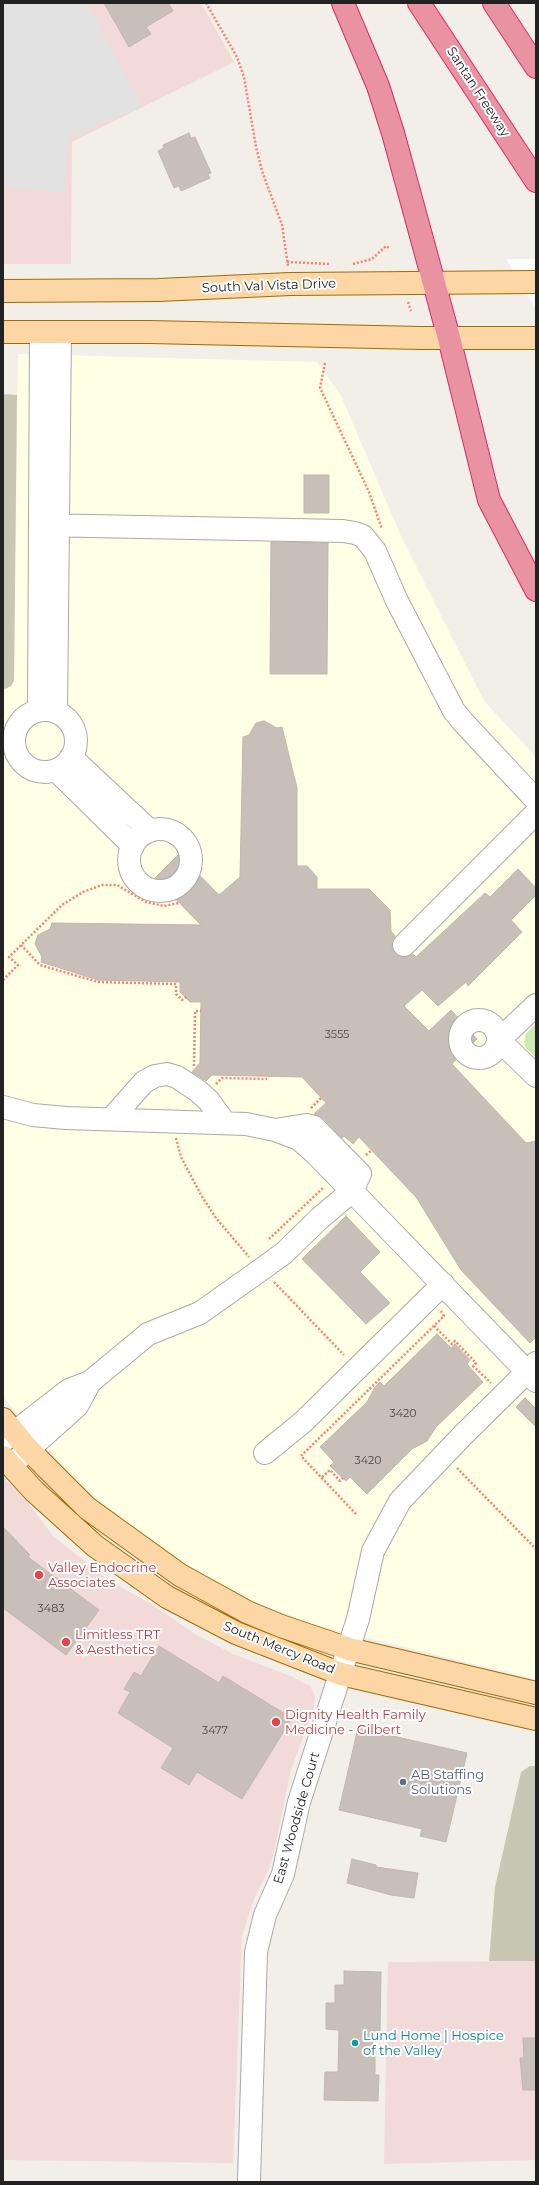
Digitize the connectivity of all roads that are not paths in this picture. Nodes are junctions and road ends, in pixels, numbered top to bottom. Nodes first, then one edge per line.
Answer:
1 (342, 3) edge
2 (419, 3) edge
3 (494, 3) edge
4 (536, 67) edge
5 (536, 181) edge
6 (528, 282) edge
7 (433, 283) junction
8 (3, 291) edge
9 (3, 332) edge
10 (51, 332) junction
11 (449, 338) junction
12 (536, 338) edge
13 (48, 525) junction
14 (536, 590) edge
15 (48, 711) junction
16 (10, 728) edge
17 (10, 753) edge
18 (64, 763) junction
19 (536, 800) edge
20 (536, 813) edge
21 (150, 831) junction
22 (133, 846) junction
23 (404, 945) dead end
24 (536, 1005) edge
25 (536, 1076) edge
26 (3, 1108) edge
27 (112, 1118) junction
28 (225, 1123) junction
29 (348, 1178) junction
30 (449, 1290) junction
31 (533, 1372) edge
32 (90, 1382) junction
33 (7, 1431) edge
34 (28, 1449) junction
35 (265, 1453) dead end
36 (7, 1461) edge
37 (348, 1649) junction
38 (341, 1674) junction
39 (536, 1693) edge
40 (536, 1719) edge
41 (249, 2181) edge

1 - 7 highway
2 - 5 highway, Santan Freeway
3 - 4 highway
6 - 7 main road, South Val Vista Drive
7 - 8 main road, South Val Vista Drive
7 - 11 highway
9 - 10 main road
10 - 11 main road
10 - 13 street
11 - 12 main road
11 - 14 highway
13 - 15 street
13 - 19 street
15 - 16 street
15 - 18 street
16 - 17 street
17 - 18 street
18 - 21 street
18 - 22 street
20 - 23 street
21 - 22 street
21 - 22 street
24 - 25 street
26 - 27 street
27 - 28 street
27 - 28 street
28 - 29 street
29 - 30 street
29 - 32 street
30 - 31 street
30 - 35 street
31 - 37 street, East Woodside Court
32 - 33 street
32 - 34 street
33 - 34 main road, South Mercy Road
34 - 36 street
34 - 37 main road, South Mercy Road
36 - 38 main road, South Mercy Road
37 - 38 street, East Woodside Court
37 - 39 main road, South Mercy Road
38 - 40 main road, South Mercy Road
38 - 41 street, East Woodside Court

